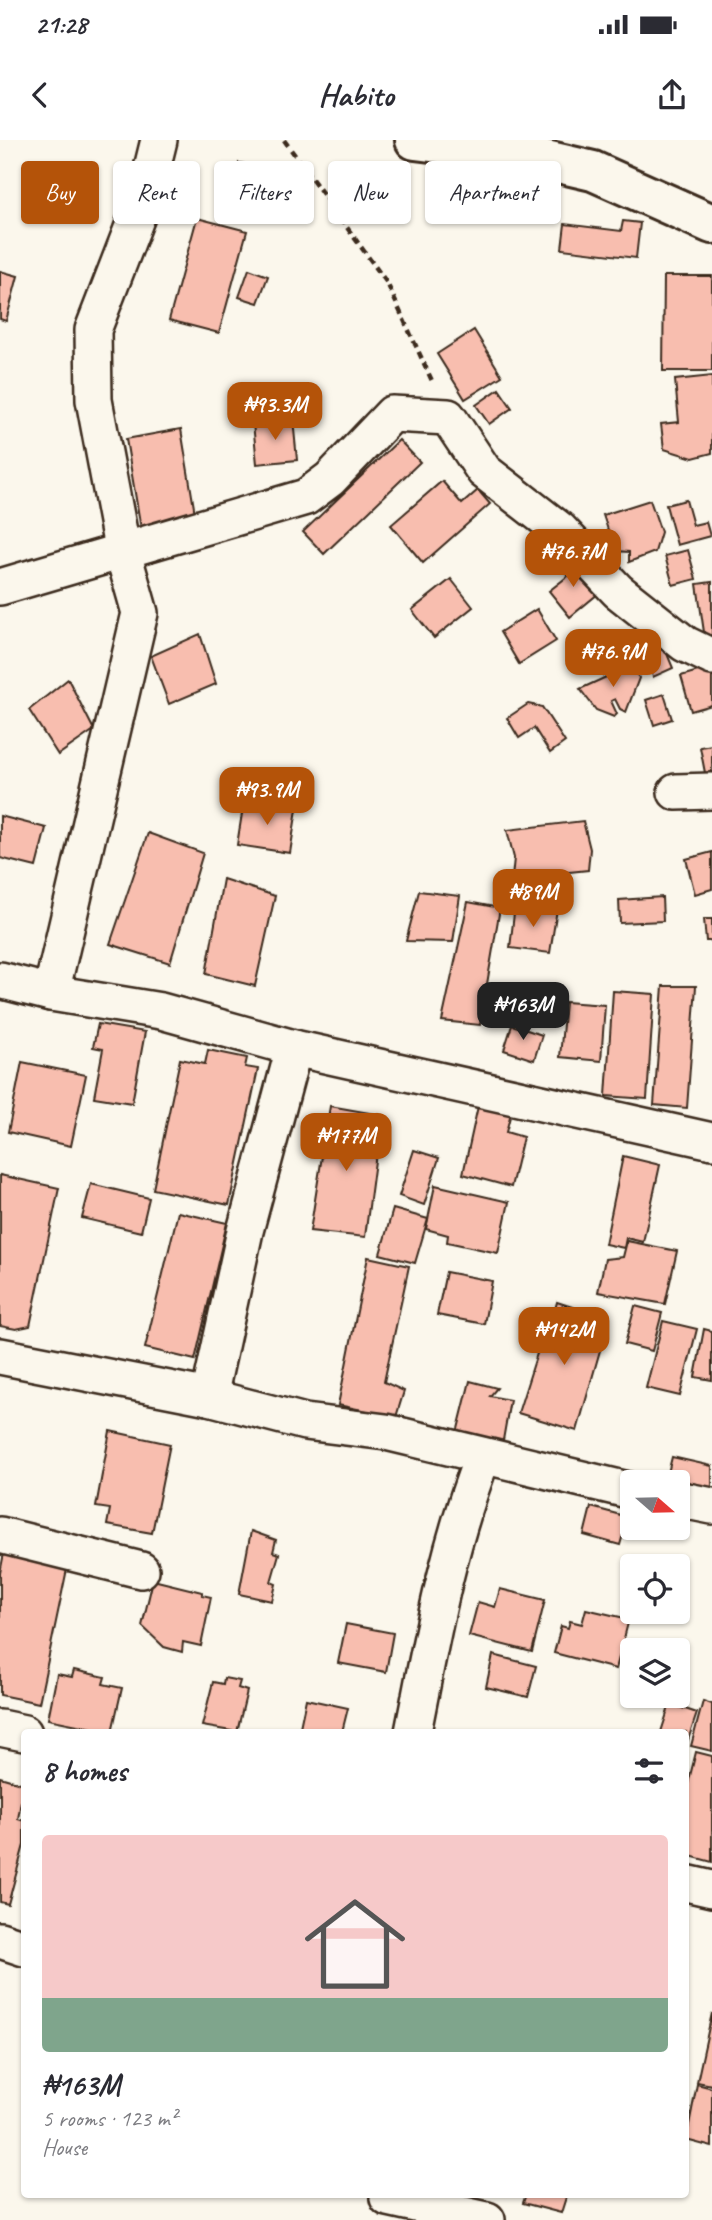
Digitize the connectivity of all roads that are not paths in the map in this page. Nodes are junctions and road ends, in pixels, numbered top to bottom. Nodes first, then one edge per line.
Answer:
1 (159, 140) edge
2 (435, 141) edge
3 (712, 224) edge
4 (123, 553) junction
5 (0, 587) edge
6 (712, 656) edge
7 (712, 791) edge
8 (676, 792) dead end
9 (0, 980) edge
10 (51, 993) junction
11 (294, 1048) junction
12 (712, 1141) edge
13 (0, 1356) edge
14 (209, 1397) junction
15 (483, 1456) junction
16 (620, 1488) edge
17 (690, 1502) edge
18 (712, 1506) edge
19 (0, 1535) edge
20 (141, 1570) dead end
21 (0, 1728) edge
22 (414, 1729) edge
23 (21, 1732) edge
24 (689, 1884) edge
25 (712, 1889) edge
26 (0, 1940) edge
27 (21, 1947) edge
28 (388, 2198) dead end
29 (487, 2220) edge

1 - 4 street
2 - 3 street
4 - 5 street
4 - 6 street
4 - 10 street
7 - 8 street
9 - 10 street
10 - 11 street
11 - 12 street
11 - 14 street
13 - 14 street
14 - 15 street
15 - 16 street
15 - 22 street
17 - 18 street
19 - 20 street
21 - 23 street
24 - 25 street
26 - 27 street
28 - 29 street

